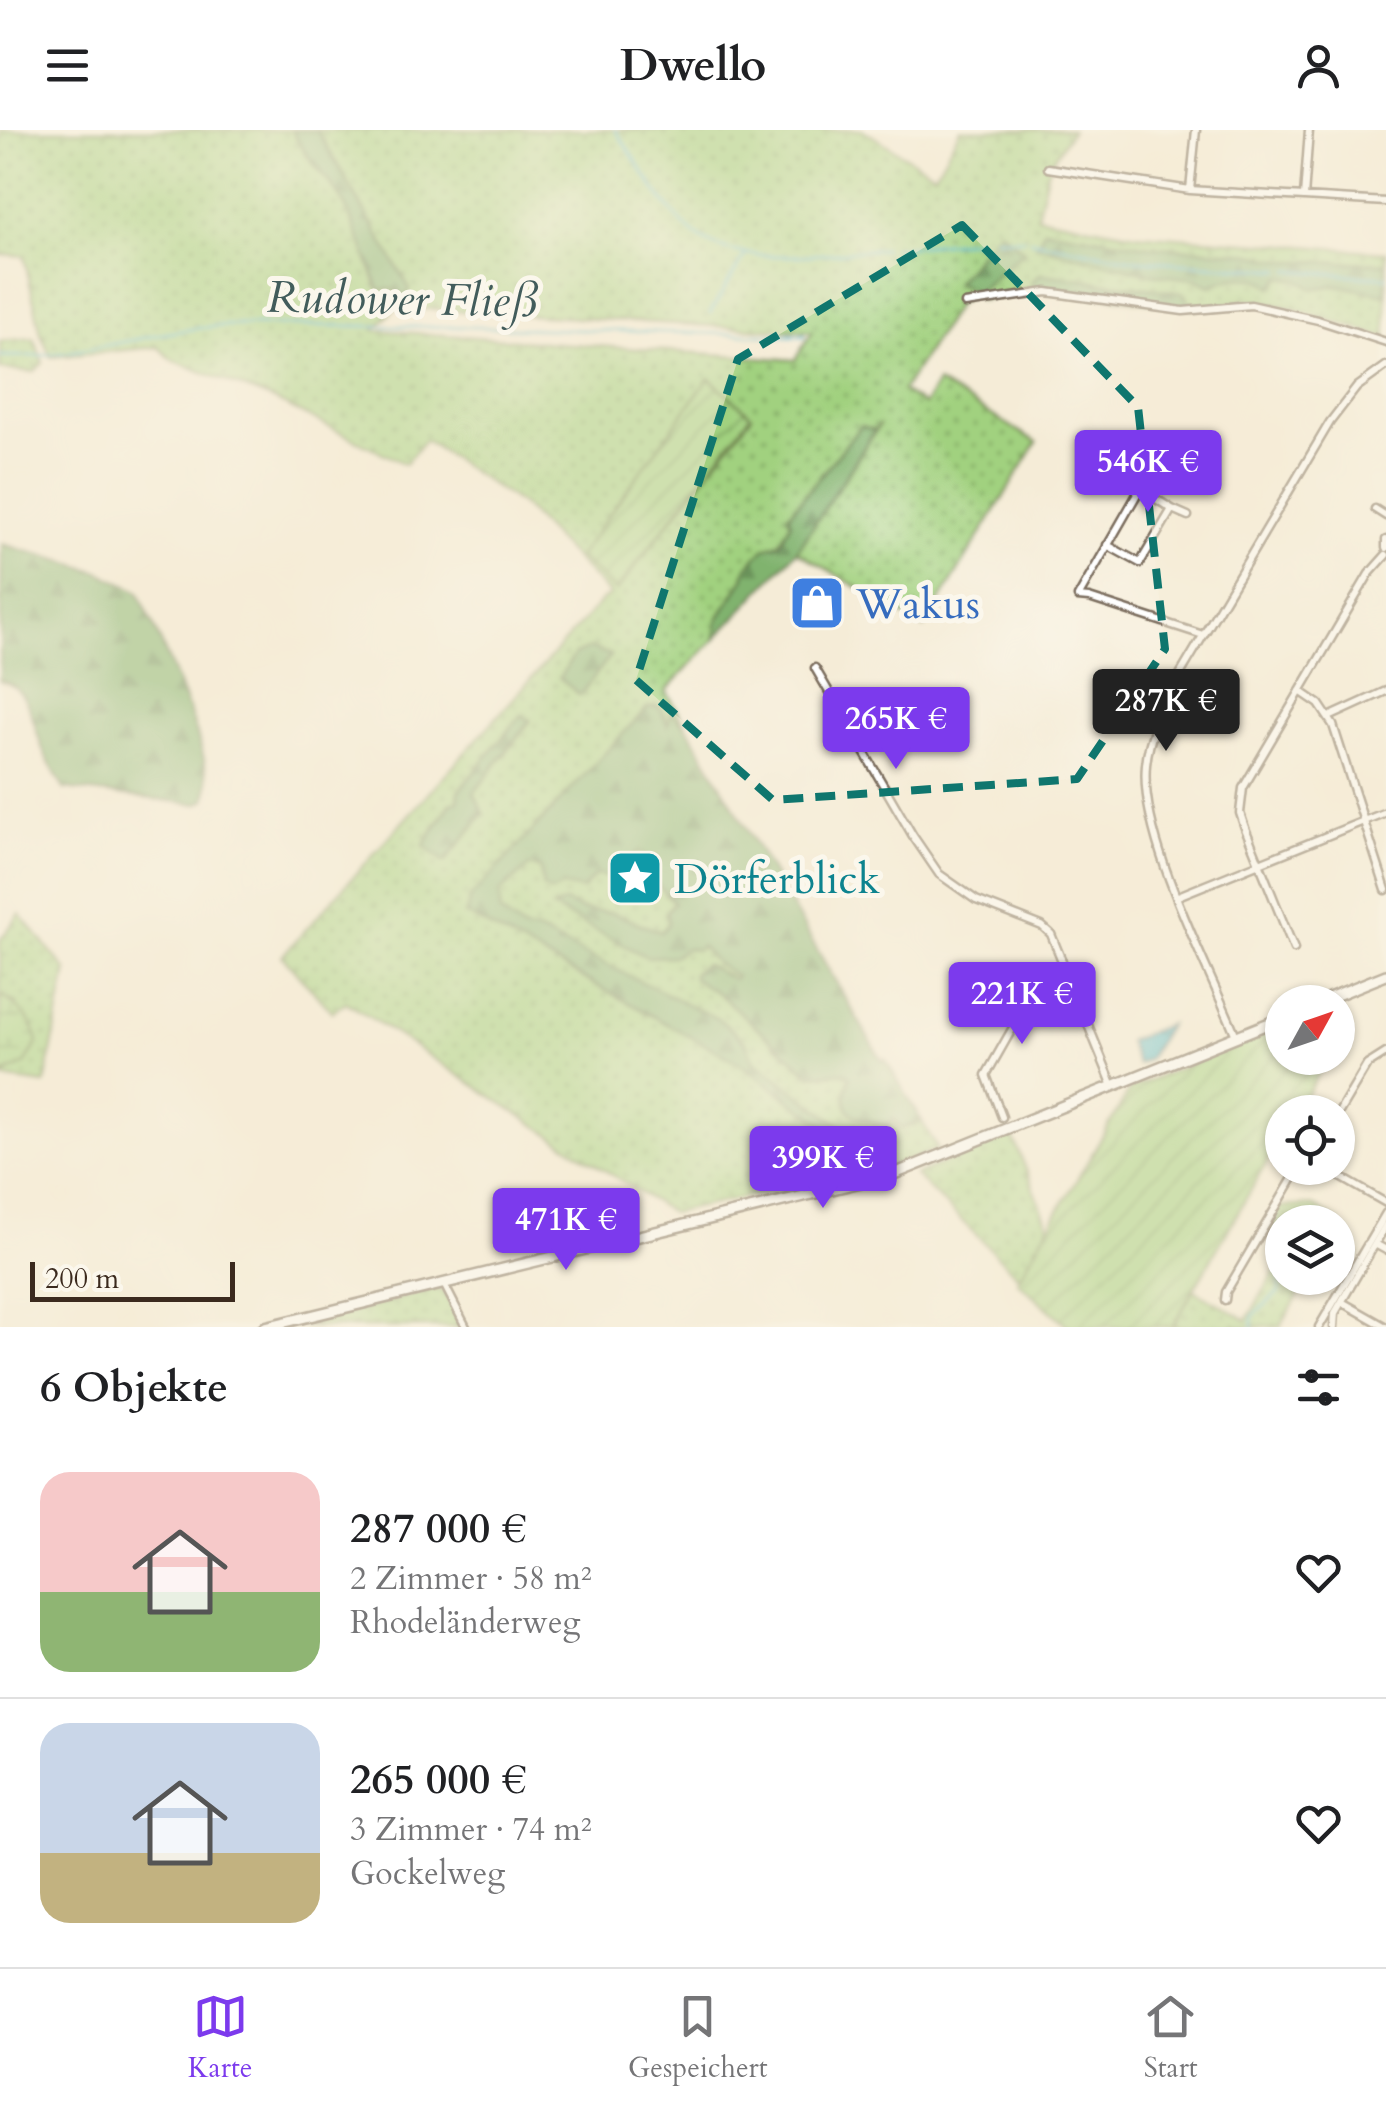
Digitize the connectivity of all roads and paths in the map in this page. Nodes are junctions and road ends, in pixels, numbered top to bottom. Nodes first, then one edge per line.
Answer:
1 (1196, 130) edge
2 (1309, 130) edge
3 (1048, 168) dead end
4 (1190, 190) junction
5 (1304, 197) junction
6 (1386, 202) edge
7 (965, 304) dead end
8 (1386, 342) edge
9 (1386, 366) edge
10 (1172, 509) junction
11 (1375, 510) dead end
12 (1188, 516) dead end
13 (1386, 516) edge
14 (1386, 540) edge
15 (1108, 544) junction
16 (1386, 552) edge
17 (1203, 634) junction
18 (815, 668) dead end
19 (1300, 691) junction
20 (1386, 691) edge
21 (1330, 717) junction
22 (1386, 812) edge
23 (1364, 821) junction
24 (1260, 863) junction
25 (1386, 890) edge
26 (1178, 896) junction
27 (1294, 949) dead end
28 (1386, 975) edge
29 (1355, 987) edge
30 (1076, 996) junction
31 (1265, 1025) edge
32 (1236, 1036) junction
33 (1386, 1053) edge
34 (1113, 1086) junction
35 (1349, 1095) edge
36 (1002, 1117) dead end
37 (1289, 1185) edge
38 (1355, 1185) edge
39 (1386, 1203) edge
40 (1386, 1214) edge
41 (1386, 1225) edge
42 (1375, 1244) junction
43 (1386, 1250) edge
44 (443, 1282) junction
45 (1226, 1300) dead end
46 (1342, 1302) junction
47 (1332, 1312) junction
48 (265, 1327) edge
49 (466, 1327) edge
50 (1319, 1327) edge
51 (1334, 1327) edge
52 (1386, 1327) edge

1 - 4 street
2 - 5 street
3 - 4 street
4 - 5 street
5 - 6 street
7 - 8 street
9 - 17 street
10 - 12 street
10 - 15 street
10 - 15 street
11 - 13 street
14 - 16 street
15 - 17 street
16 - 19 street
17 - 26 street
18 - 30 street
19 - 21 street
19 - 24 street
20 - 21 street
21 - 23 street
22 - 23 street
23 - 24 street
23 - 25 street
24 - 26 street
24 - 27 street
26 - 32 street
28 - 29 street
30 - 34 street
30 - 36 street
31 - 32 street
32 - 34 street
33 - 35 street
34 - 44 street
37 - 45 street
38 - 39 street
40 - 47 street
41 - 42 street
42 - 43 street
42 - 46 street
44 - 48 street
44 - 49 street
46 - 47 street
46 - 52 street
47 - 50 street
47 - 51 street

